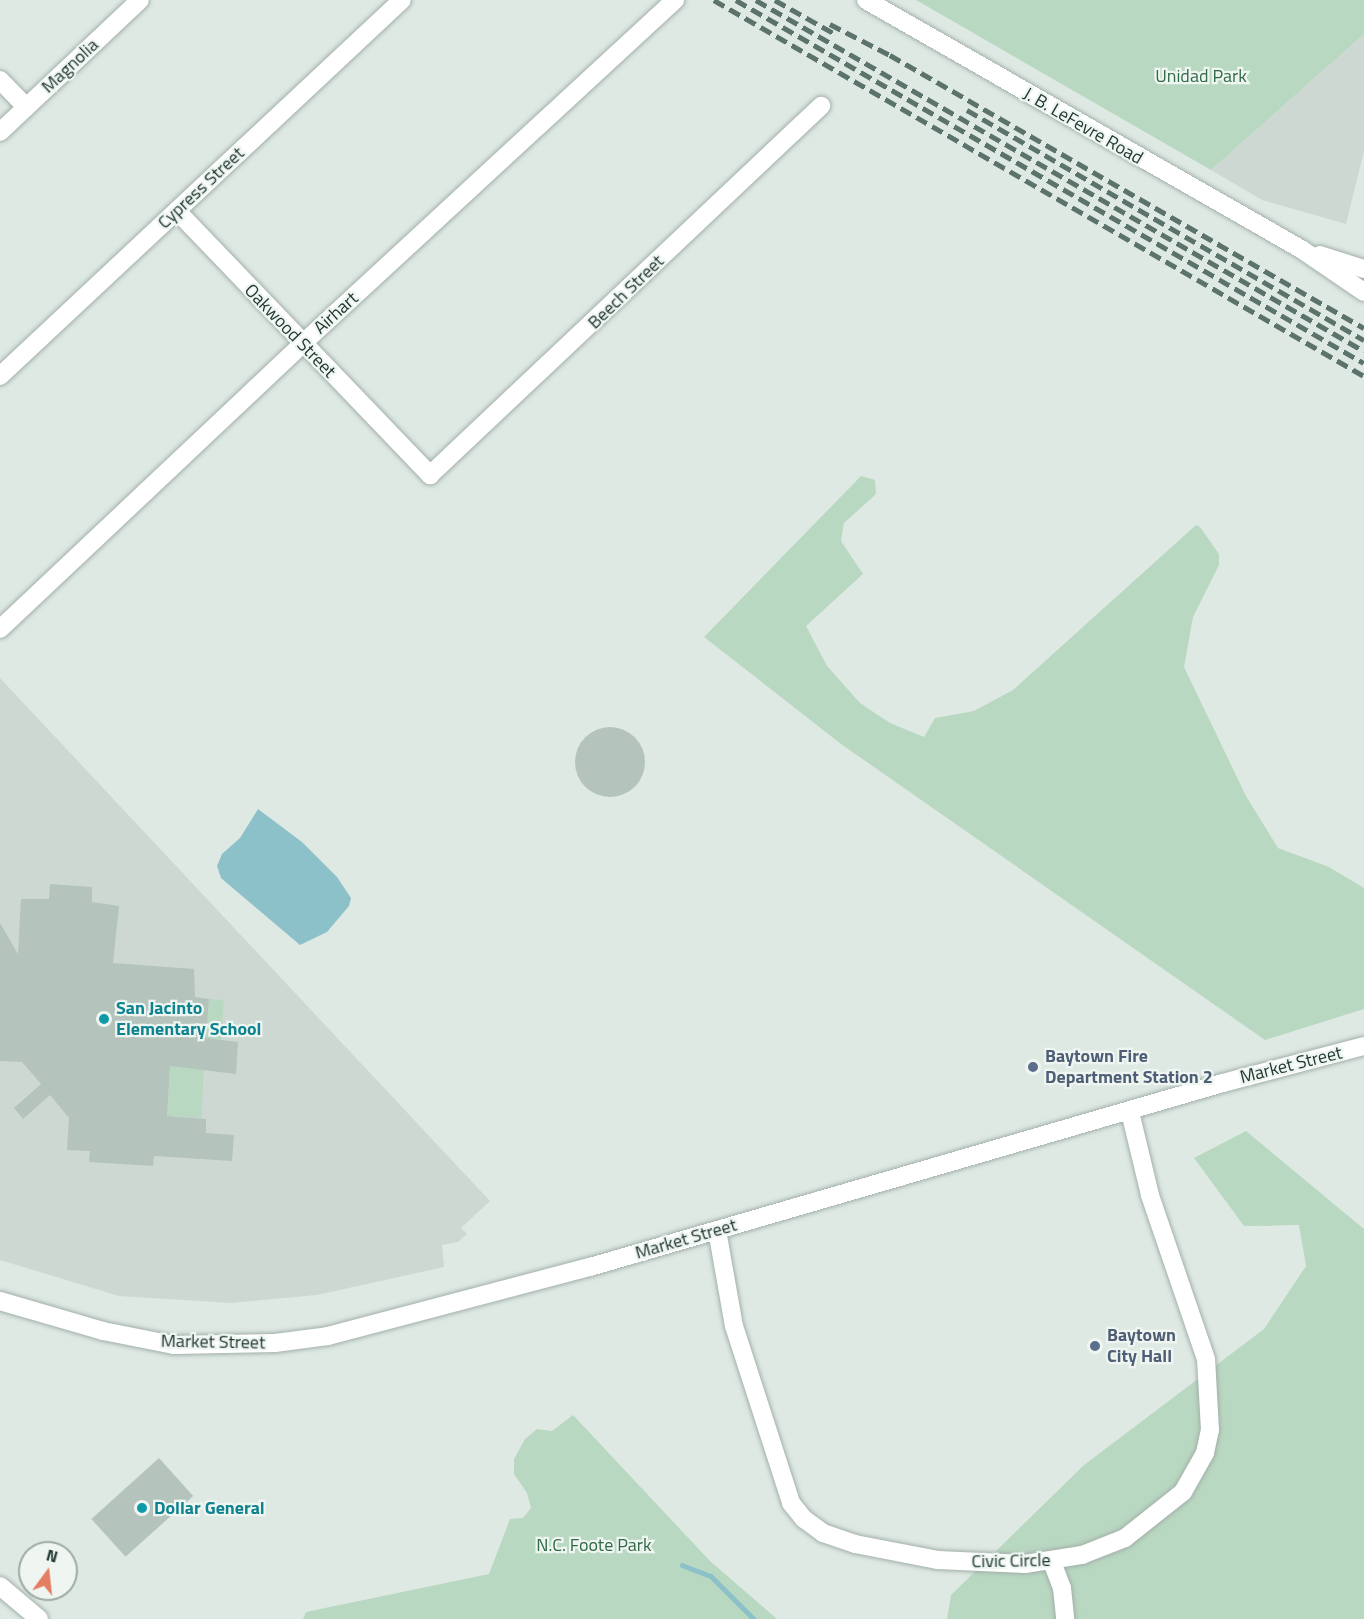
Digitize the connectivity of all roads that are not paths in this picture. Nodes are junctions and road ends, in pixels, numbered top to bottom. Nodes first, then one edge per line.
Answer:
1 (140, 0) edge
2 (402, 0) edge
3 (675, 0) edge
4 (866, 0) edge
5 (0, 80) edge
6 (821, 106) dead end
7 (26, 107) junction
8 (0, 132) edge
9 (177, 211) junction
10 (1301, 249) junction
11 (1364, 269) edge
12 (1364, 292) edge
13 (301, 345) junction
14 (0, 376) edge
15 (430, 475) joint
16 (0, 629) edge
17 (1364, 1046) edge
18 (1130, 1112) junction
19 (717, 1230) junction
20 (0, 1301) edge
21 (1052, 1562) junction
22 (0, 1586) edge
23 (39, 1619) edge
24 (1065, 1619) edge

1 - 7 street, Magnolia
2 - 9 street, Cypress Street
3 - 13 street, Airhart
4 - 10 street, J. B. LeFevre Road
5 - 7 street
6 - 15 street, Beech Street
7 - 8 street, Magnolia
9 - 13 street, Oakwood Street
9 - 14 street, Cypress Street
10 - 11 street, J. B. LeFevre Road
10 - 12 street, J. B. LeFevre Road
13 - 15 street, Oakwood Street
13 - 16 street, Airhart
17 - 18 street, Market Street
18 - 19 street, Market Street
18 - 21 street, Civic Circle
19 - 20 street, Market Street
19 - 21 street, Civic Circle
21 - 24 street
22 - 23 street

